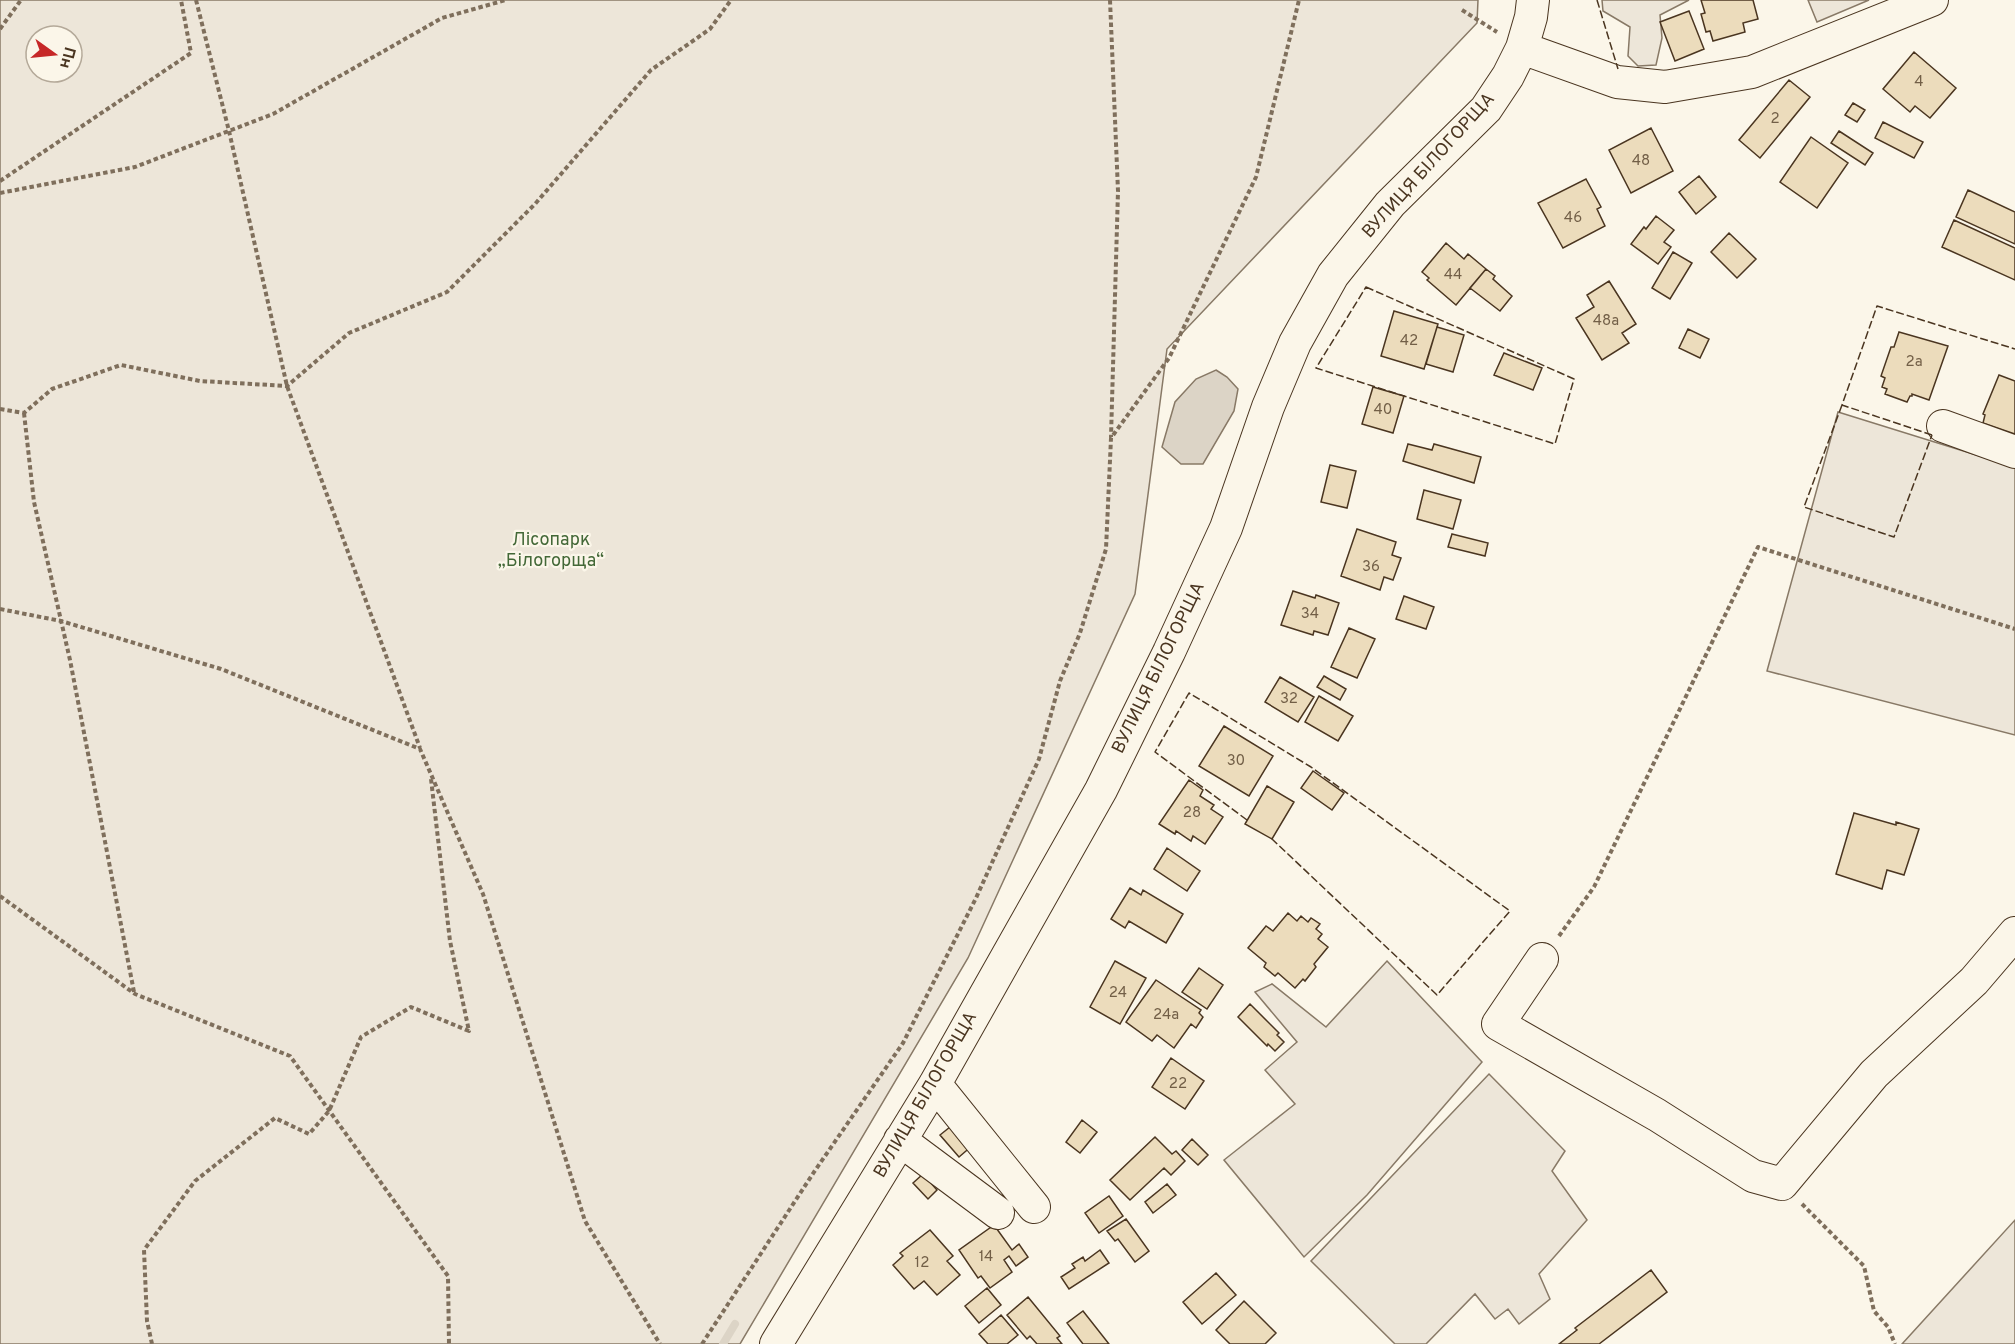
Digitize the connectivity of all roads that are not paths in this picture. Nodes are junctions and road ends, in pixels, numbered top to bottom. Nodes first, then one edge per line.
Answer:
1 (1533, 0) edge
2 (1932, 0) edge
3 (1522, 48) junction
4 (1943, 426) dead end
5 (2015, 452) edge
6 (2015, 933) edge
7 (1542, 959) road end
8 (935, 1083) junction
9 (900, 1140) junction
10 (1034, 1207) dead end
11 (998, 1213) dead end
12 (776, 1344) edge

1 - 3 street, ВУЛИЦЯ БІЛОГОРЩА
2 - 3 street
3 - 8 street, ВУЛИЦЯ БІЛОГОРЩА
4 - 5 street
6 - 7 street
8 - 9 street, ВУЛИЦЯ БІЛОГОРЩА
8 - 10 street
9 - 11 street
9 - 12 street, ВУЛИЦЯ БІЛОГОРЩА

